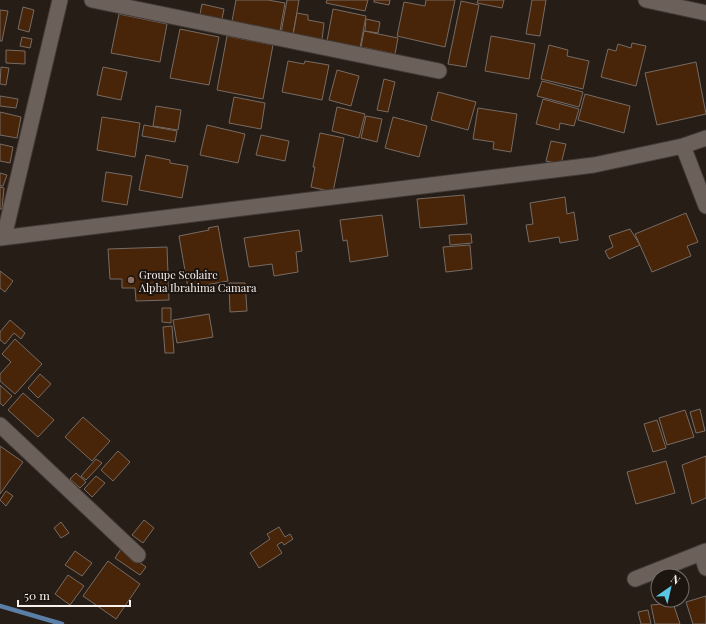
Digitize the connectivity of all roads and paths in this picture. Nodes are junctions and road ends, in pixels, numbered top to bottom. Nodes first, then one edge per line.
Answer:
1 (60, 0) edge
2 (92, 0) edge
3 (646, 0) edge
4 (667, 2) edge
5 (706, 14) edge
6 (439, 71) dead end
7 (706, 138) edge
8 (683, 146) junction
9 (706, 206) edge
10 (2, 237) edge
11 (0, 425) edge
12 (703, 552) edge
13 (138, 555) dead end
14 (706, 568) edge
15 (635, 579) dead end

1 - 10 street
2 - 6 street
3 - 4 street
4 - 5 street
7 - 8 street
8 - 9 street
8 - 10 street
11 - 13 street
12 - 14 street
12 - 15 street

